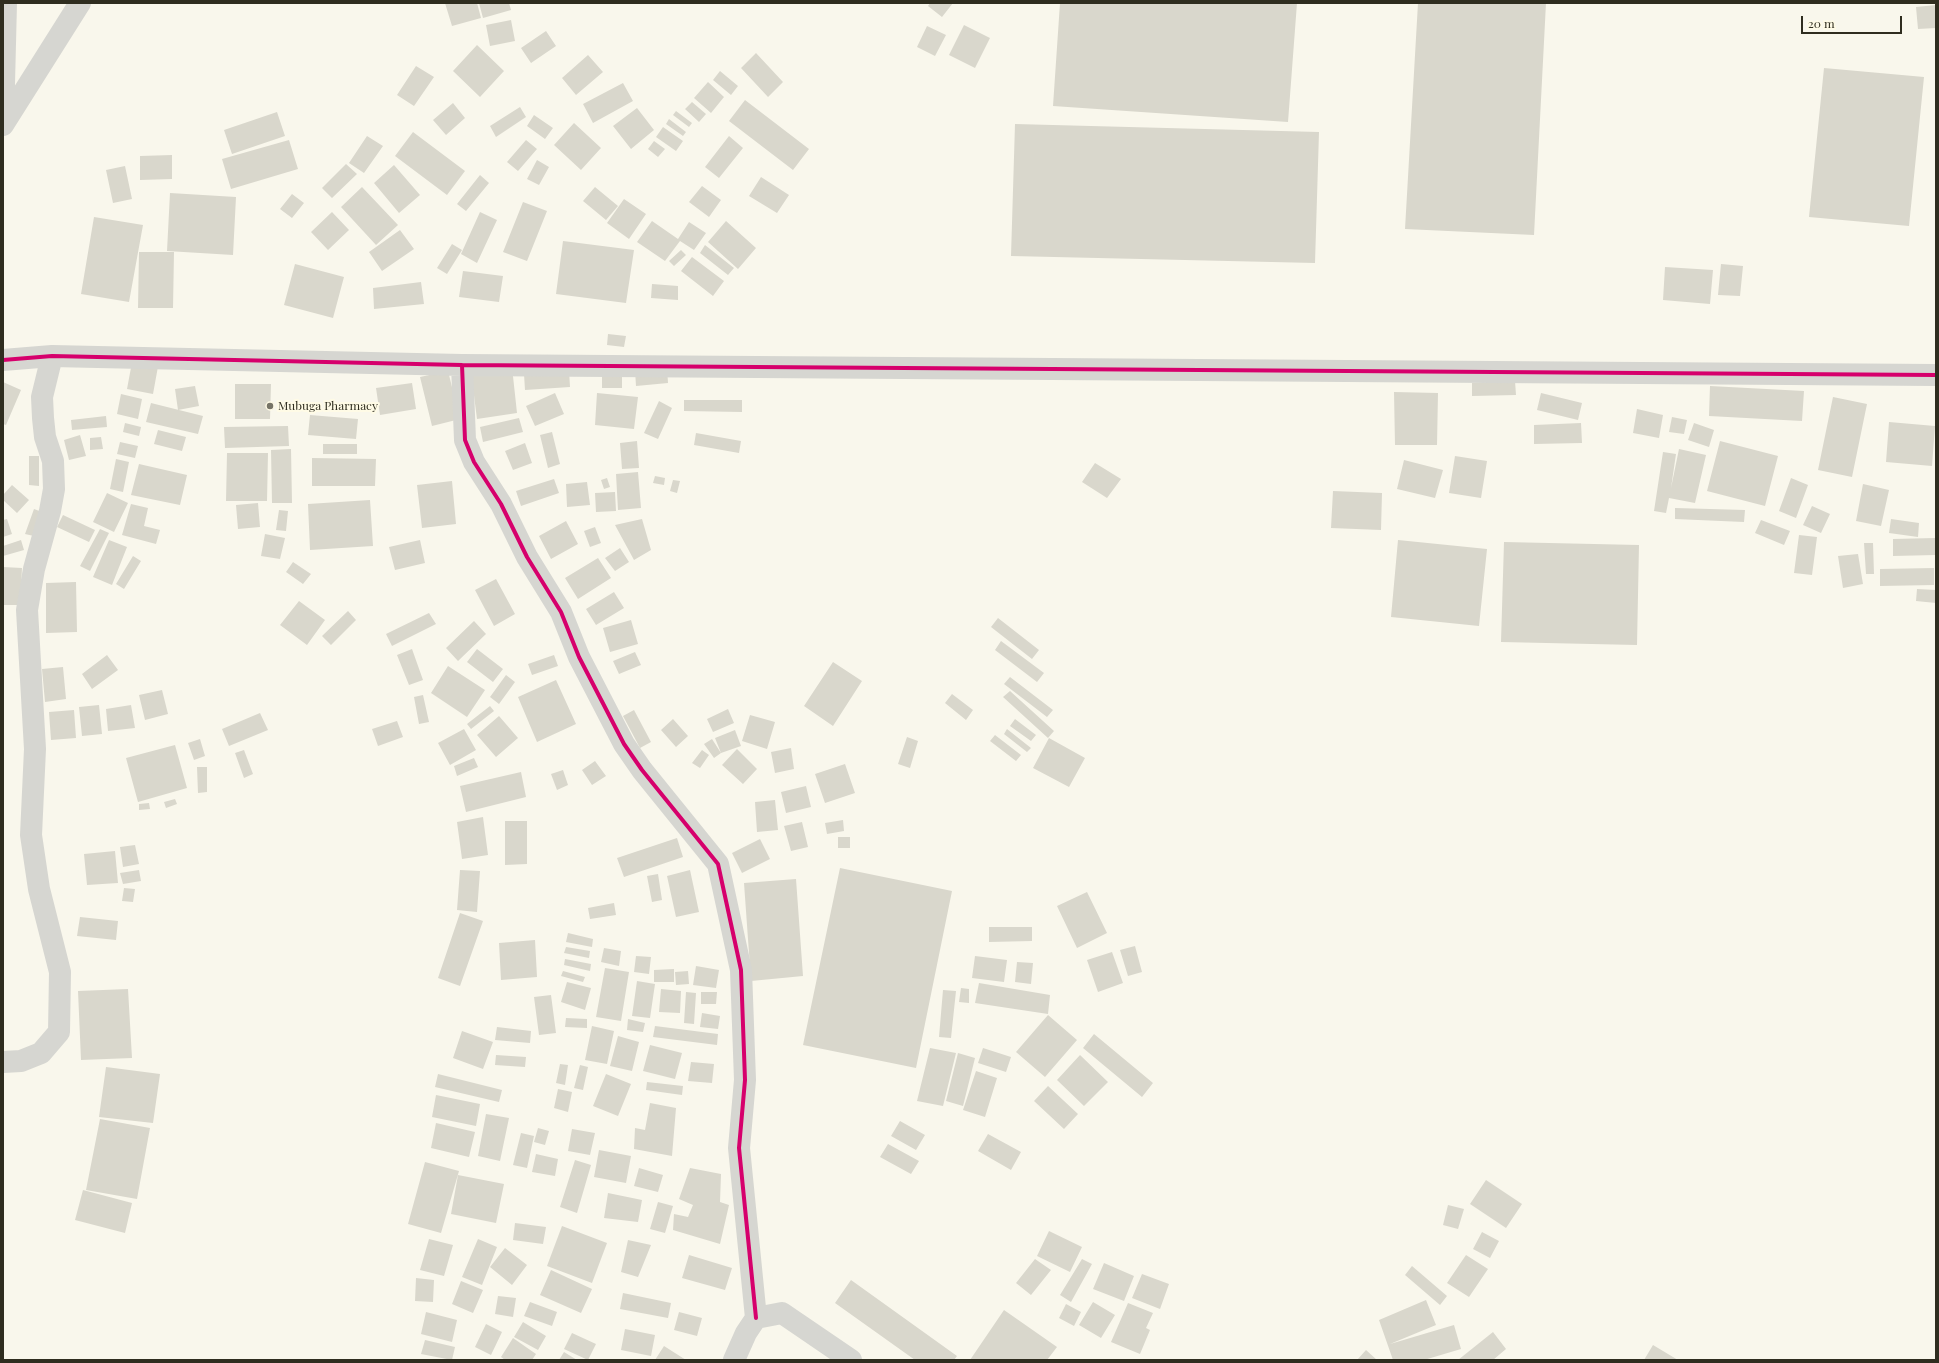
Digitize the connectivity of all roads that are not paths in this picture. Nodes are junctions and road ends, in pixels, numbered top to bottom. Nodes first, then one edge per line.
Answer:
1 (6, 3) edge
2 (80, 3) edge
3 (3, 125) edge
4 (52, 356) junction
5 (3, 360) edge
6 (462, 365) junction
7 (1936, 375) edge
8 (3, 1062) edge
9 (756, 1318) junction
10 (734, 1360) edge
11 (851, 1360) edge

1 - 3 street
2 - 3 street
4 - 5 street
4 - 6 street
4 - 8 street
6 - 7 street
6 - 9 street
9 - 10 street
9 - 11 street

